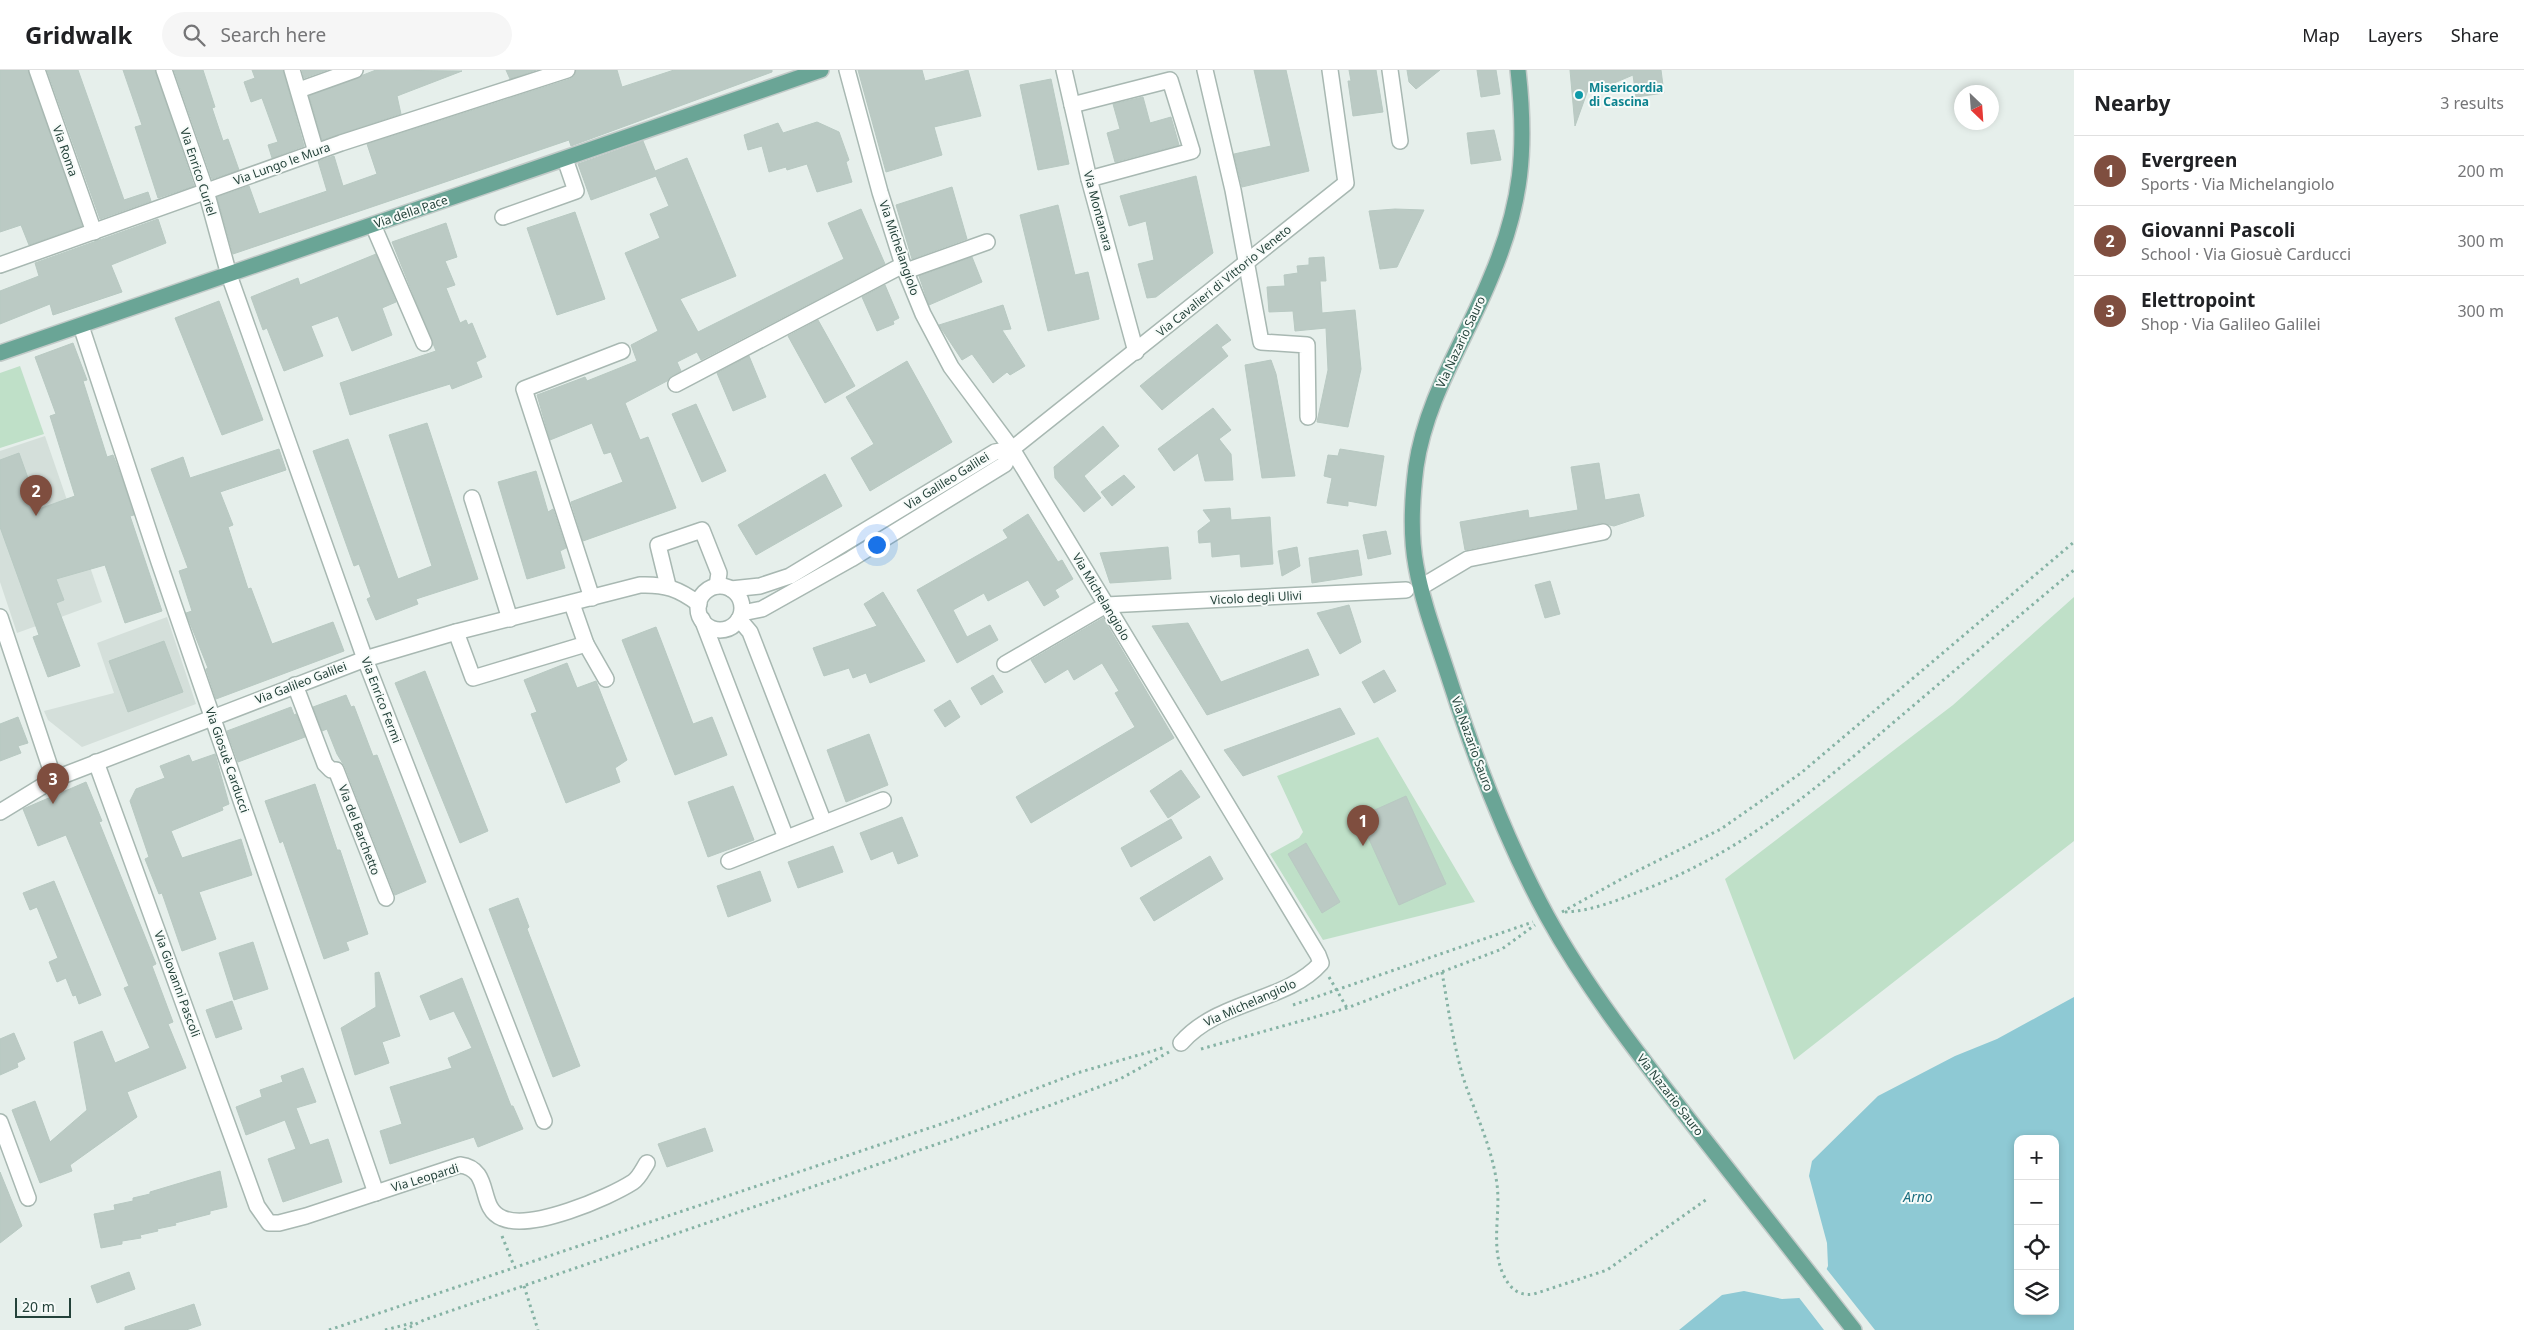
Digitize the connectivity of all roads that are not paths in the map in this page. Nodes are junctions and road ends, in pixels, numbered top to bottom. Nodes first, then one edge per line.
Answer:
1 (37, 70) edge
2 (164, 70) edge
3 (292, 70) edge
4 (355, 70) edge
5 (567, 70) edge
6 (821, 70) edge
7 (847, 70) edge
8 (1064, 70) edge
9 (1205, 70) edge
10 (1330, 70) edge
11 (1390, 70) edge
12 (1518, 70) edge
13 (299, 90) junction
14 (1072, 105) junction
15 (1400, 141) dead end
16 (316, 152) junction
17 (565, 159) junction
18 (1089, 179) junction
19 (206, 192) junction
20 (503, 216) dead end
21 (373, 224) junction
22 (94, 232) junction
23 (987, 242) dead end
24 (1247, 263) junction
25 (0, 265) edge
26 (904, 268) junction
27 (229, 275) junction
28 (80, 326) junction
29 (424, 343) dead end
30 (622, 352) dead end
31 (1136, 352) junction
32 (0, 353) edge
33 (676, 384) dead end
34 (1308, 417) dead end
35 (1012, 449) junction
36 (472, 498) dead end
37 (1603, 532) dead end
38 (668, 586) junction
39 (724, 588) junction
40 (1413, 589) junction
41 (592, 598) junction
42 (572, 604) junction
43 (699, 604) junction
44 (1106, 605) junction
45 (741, 616) junction
46 (0, 618) edge
47 (510, 619) junction
48 (702, 619) junction
49 (456, 632) junction
50 (586, 644) junction
51 (365, 660) junction
52 (1006, 664) dead end
53 (606, 679) dead end
54 (295, 685) junction
55 (213, 717) junction
56 (96, 762) junction
57 (54, 778) junction
58 (883, 800) dead end
59 (0, 812) edge
60 (824, 823) junction
61 (786, 838) junction
62 (729, 861) dead end
63 (386, 898) dead end
64 (1182, 1043) road end
65 (544, 1121) dead end
66 (0, 1122) edge
67 (647, 1163) dead end
68 (376, 1193) junction
69 (28, 1198) dead end
70 (257, 1206) joint
71 (1854, 1330) edge

1 - 22 street, Via Roma
2 - 19 street, Via Enrico Curiel
3 - 13 street
4 - 13 street
5 - 16 street, Via Lungo le Mura
6 - 17 main road, Via della Pace
7 - 26 street, Via Michelangiolo
8 - 14 street, Via Montanara
9 - 24 street
10 - 24 street, Via Cavalieri di Vittorio Veneto
11 - 15 street
12 - 40 main road, Via Nazario Sauro
13 - 16 street
14 - 18 street, Via Montanara
14 - 18 street
16 - 19 street, Via Lungo le Mura
17 - 20 street
17 - 21 main road, Via della Pace
18 - 31 street, Via Montanara
19 - 22 street, Via Lungo le Mura
19 - 27 street, Via Enrico Curiel
21 - 27 main road, Via della Pace
21 - 29 street
22 - 25 street, Via Lungo le Mura
23 - 26 street
24 - 31 street, Via Cavalieri di Vittorio Veneto
24 - 34 street
26 - 33 street
26 - 35 street, Via Michelangiolo
27 - 28 main road, Via della Pace
27 - 51 street, Via Enrico Fermi
28 - 32 main road, Via della Pace
28 - 55 street, Via Giosuè Carducci
30 - 41 street
31 - 35 street, Via Cavalieri di Vittorio Veneto
35 - 39 street, Via Galileo Galilei
35 - 44 street, Via Michelangiolo
35 - 45 street, Via Galileo Galilei
36 - 47 street
37 - 40 street
38 - 39 street
38 - 41 street, Via Galileo Galilei
38 - 43 street, Via Galileo Galilei
39 - 43 street
39 - 45 street
40 - 44 street, Vicolo degli Ulivi
40 - 71 main road, Via Nazario Sauro
41 - 42 street, Via Galileo Galilei
42 - 47 street, Via Galileo Galilei
42 - 50 street
43 - 48 street
44 - 52 street
44 - 64 street, Via Michelangiolo
45 - 48 street, Via Galileo Galilei
45 - 60 street
46 - 57 street
47 - 49 street, Via Galileo Galilei
48 - 61 street
49 - 50 street
49 - 51 street, Via Galileo Galilei
50 - 53 street
51 - 54 street, Via Galileo Galilei
51 - 65 street, Via Enrico Fermi
54 - 55 street, Via Galileo Galilei
54 - 63 street, Via del Barchetto
55 - 56 street, Via Galileo Galilei
55 - 68 street, Via Giosuè Carducci
56 - 57 street, Via Galileo Galilei
56 - 70 street, Via Giovanni Pascoli
57 - 59 street, Via Galileo Galilei
58 - 60 street
60 - 61 street
61 - 62 street
66 - 69 street
67 - 68 street, Via Leopardi
68 - 70 street, Via Leopardi

